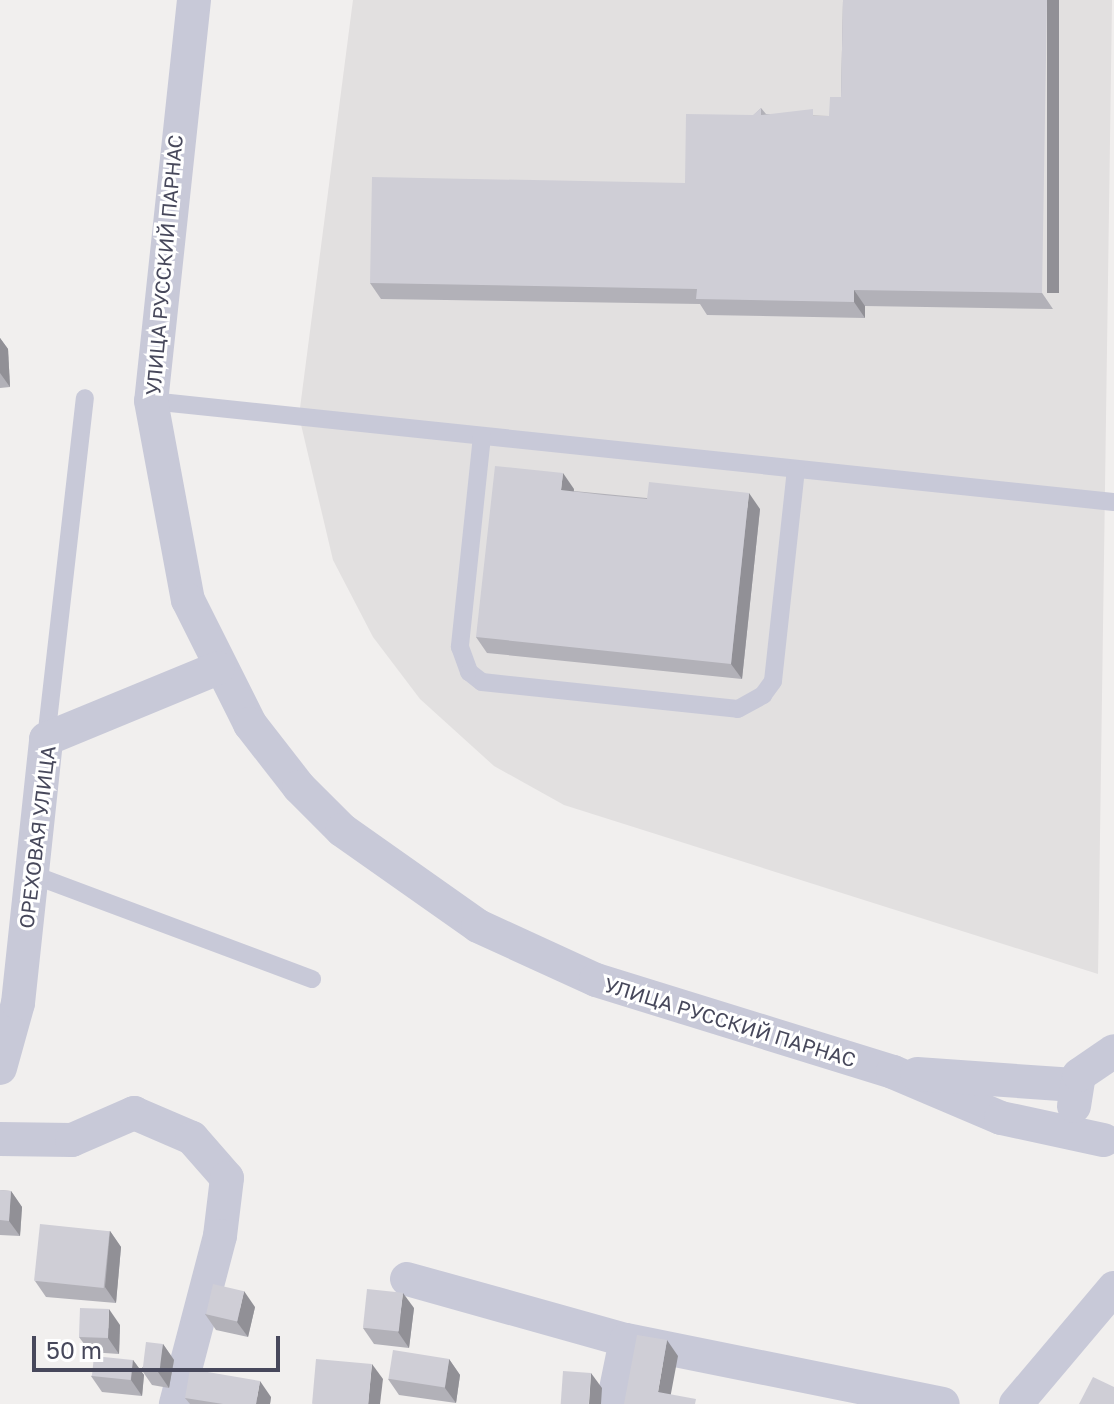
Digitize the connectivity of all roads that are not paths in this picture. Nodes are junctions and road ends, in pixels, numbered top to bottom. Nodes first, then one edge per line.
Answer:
1 (194, 0) edge
2 (85, 398) dead end
3 (151, 401) junction
4 (482, 436) junction
5 (796, 469) junction
6 (1114, 502) edge
7 (218, 668) junction
8 (46, 739) junction
9 (31, 874) junction
10 (312, 979) dead end
11 (1114, 1051) edge
12 (0, 1068) edge
13 (893, 1072) junction
14 (1075, 1085) junction
15 (0, 1139) edge
16 (1109, 1142) edge
17 (407, 1279) dead end
18 (1114, 1288) edge
19 (626, 1340) junction
20 (176, 1404) edge
21 (613, 1404) edge
22 (943, 1404) edge
23 (1016, 1404) edge

1 - 3 street, УЛИЦА РУССКИЙ ПАРНАС
2 - 8 lane
3 - 4 lane
3 - 7 street, УЛИЦА РУССКИЙ ПАРНАС
4 - 5 lane
4 - 5 lane
5 - 6 lane
7 - 8 street, ОРЕХОВАЯ УЛИЦА
7 - 13 street, УЛИЦА РУССКИЙ ПАРНАС
8 - 9 street, ОРЕХОВАЯ УЛИЦА
9 - 10 lane
9 - 12 street, ОРЕХОВАЯ УЛИЦА
11 - 14 street
13 - 14 street, УЛИЦА РУССКИЙ ПАРНАС
13 - 16 street, УЛИЦА РУССКИЙ ПАРНАС
14 - 16 street
15 - 20 street
17 - 19 street
18 - 23 street
19 - 21 street
19 - 22 street

